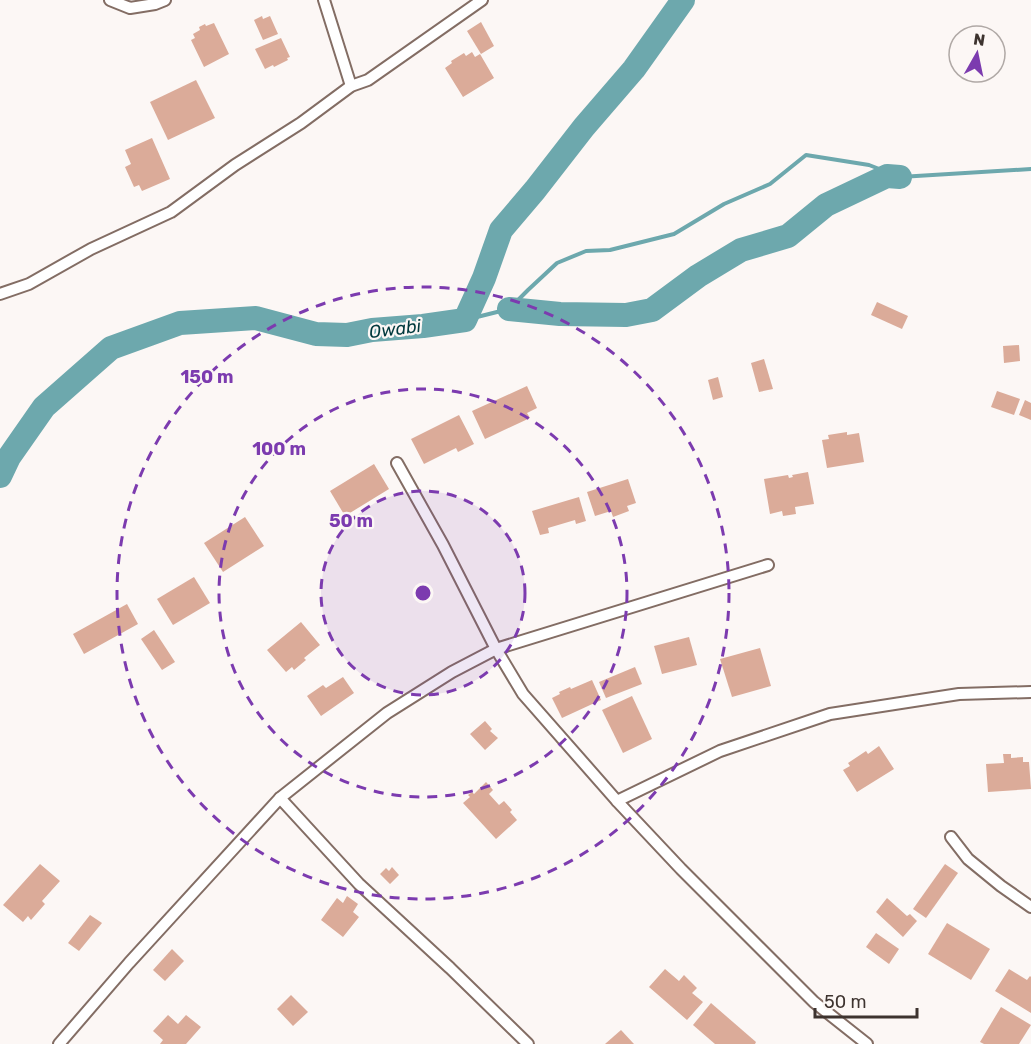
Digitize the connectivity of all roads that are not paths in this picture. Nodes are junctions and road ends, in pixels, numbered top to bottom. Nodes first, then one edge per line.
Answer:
1 (110, 0) edge
2 (165, 0) edge
3 (324, 0) edge
4 (482, 0) edge
5 (351, 86) junction
6 (0, 294) edge
7 (397, 463) dead end
8 (768, 565) dead end
9 (496, 650) junction
10 (1031, 692) edge
11 (280, 798) junction
12 (617, 801) junction
13 (951, 837) dead end
14 (1031, 907) edge
15 (59, 1044) edge
16 (528, 1044) edge
17 (867, 1044) edge

1 - 2 street
3 - 5 street
4 - 5 street
5 - 6 street
7 - 9 street
8 - 9 street
9 - 11 street
9 - 12 street
10 - 12 street
11 - 15 street
11 - 16 street
12 - 17 street
13 - 14 street

